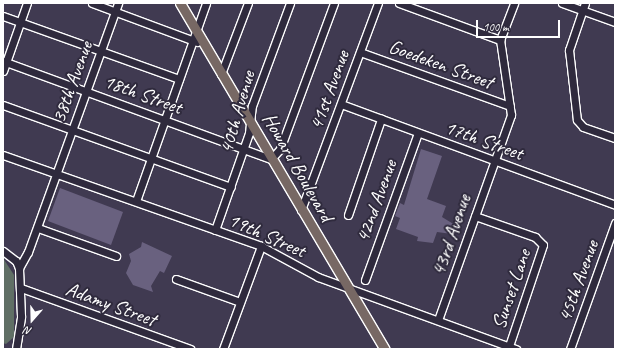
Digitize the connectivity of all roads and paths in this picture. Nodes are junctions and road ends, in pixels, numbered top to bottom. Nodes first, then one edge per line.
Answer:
1 (27, 3) edge
2 (92, 3) edge
3 (118, 3) edge
4 (180, 3) edge
5 (206, 3) edge
6 (248, 3) edge
7 (290, 3) edge
8 (334, 3) edge
9 (378, 3) edge
10 (399, 3) edge
11 (514, 3) edge
12 (562, 3) edge
13 (585, 3) edge
14 (582, 11) junction
15 (115, 12) junction
16 (3, 16) edge
17 (20, 22) junction
18 (615, 22) edge
19 (196, 29) junction
20 (500, 40) junction
21 (192, 41) junction
22 (205, 45) junction
23 (101, 50) junction
24 (360, 52) junction
25 (5, 61) edge
26 (3, 71) edge
27 (221, 74) junction
28 (178, 79) junction
29 (86, 91) junction
30 (341, 104) junction
31 (3, 105) edge
32 (510, 106) junction
33 (164, 119) junction
34 (381, 119) junction
35 (251, 123) junction
36 (72, 130) junction
37 (418, 133) junction
38 (615, 138) edge
39 (244, 148) junction
40 (3, 155) edge
41 (151, 158) junction
42 (271, 159) junction
43 (494, 161) junction
44 (58, 173) junction
45 (231, 187) junction
46 (136, 201) junction
47 (615, 205) edge
48 (302, 210) junction
49 (348, 215) dead end
50 (475, 216) junction
51 (615, 223) edge
52 (38, 228) junction
53 (215, 230) junction
54 (261, 246) junction
55 (3, 251) edge
56 (116, 256) dead end
57 (19, 268) junction
58 (176, 279) dead end
59 (365, 280) dead end
60 (347, 287) junction
61 (21, 288) junction
62 (240, 302) junction
63 (438, 320) junction
64 (512, 348) edge
65 (16, 349) edge
66 (190, 349) edge
67 (224, 349) edge
68 (384, 349) edge
69 (570, 349) edge

1 - 17 street
2 - 15 street
3 - 15 street, 38th Avenue
4 - 19 main road, Howard Boulevard
5 - 19 street
6 - 27 street
7 - 35 street, 40th Avenue
8 - 42 street
9 - 24 street, 41st Avenue
10 - 20 street
11 - 20 street
12 - 14 street
13 - 14 street
14 - 18 street
14 - 38 street
15 - 21 street
15 - 23 street, 38th Avenue
16 - 17 street
17 - 23 street
17 - 25 street
19 - 21 street
19 - 22 main road, Howard Boulevard
20 - 32 street, 43rd Avenue
21 - 22 street
21 - 28 street
22 - 27 main road, Howard Boulevard
23 - 28 street
23 - 29 street, 38th Avenue
24 - 30 street, 41st Avenue
24 - 32 street, Goedeken Street
25 - 26 street
25 - 29 street, 18th Street
27 - 35 main road, Howard Boulevard
28 - 33 street
29 - 33 street, 18th Street
29 - 36 street, 38th Avenue
30 - 34 street, 17th Street
30 - 48 street, 41st Avenue
31 - 36 street
32 - 43 street, 43rd Avenue
33 - 39 street, 18th Street
33 - 41 street
34 - 37 street, 17th Street
34 - 49 street
35 - 39 street, 40th Avenue
35 - 42 main road, Howard Boulevard
36 - 41 street
36 - 44 street, 38th Avenue
37 - 43 street, 17th Street
37 - 59 street, 42nd Avenue
39 - 42 street, 18th Street
39 - 45 street, 40th Avenue
40 - 44 street, 19th Street
41 - 45 street
41 - 46 street
42 - 48 main road, Howard Boulevard
43 - 47 street, 17th Street
43 - 50 street, 43rd Avenue
44 - 46 street, 19th Street
44 - 52 street, 38th Avenue
45 - 53 street, 40th Avenue
46 - 53 street, 19th Street
48 - 60 main road, Howard Boulevard
50 - 63 street, 43rd Avenue
50 - 64 street, Sunset Lane
51 - 69 street, 45th Avenue
52 - 56 street
52 - 57 street, 38th Avenue
53 - 54 street, 19th Street
54 - 60 street, 19th Street
54 - 62 street
55 - 57 street
57 - 61 street
58 - 62 street
60 - 63 street, 19th Street
60 - 68 main road, Howard Boulevard
61 - 65 street
61 - 66 street, Adamy Street
62 - 67 street
63 - 64 street, 19th Street

